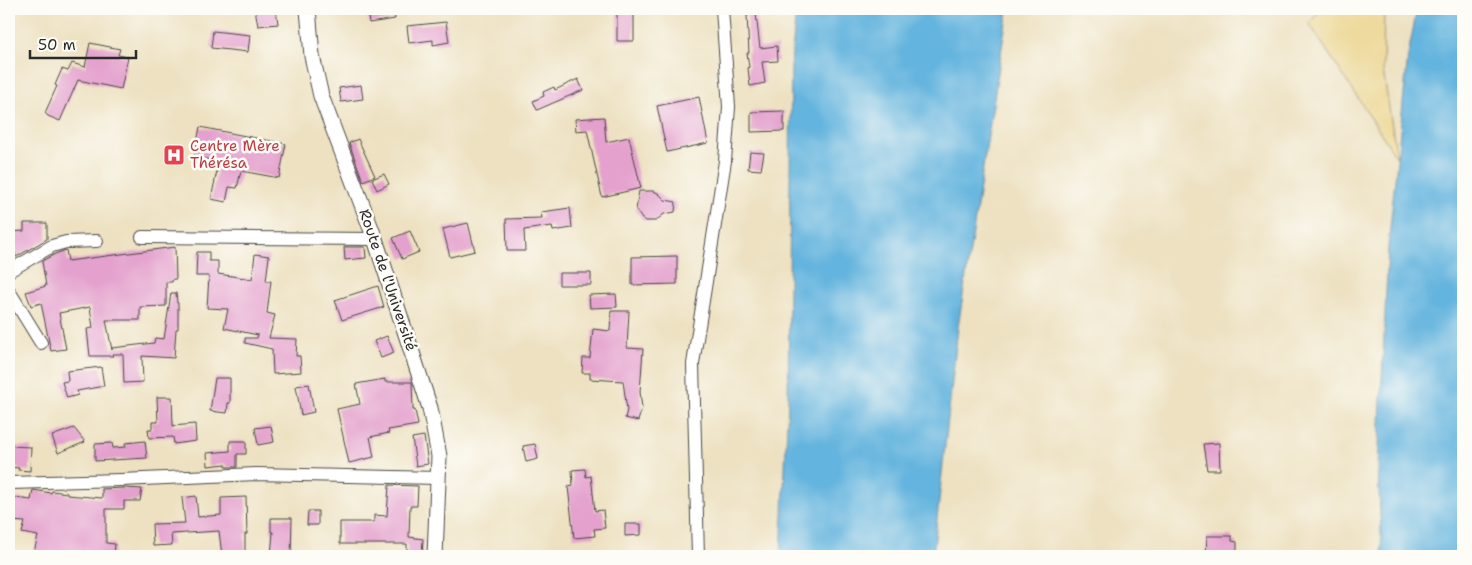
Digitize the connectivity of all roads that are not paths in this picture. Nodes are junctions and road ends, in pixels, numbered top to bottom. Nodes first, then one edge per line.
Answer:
1 (308, 9) edge
2 (722, 9) edge
3 (142, 237) dead end
4 (375, 239) junction
5 (97, 242) dead end
6 (9, 271) edge
7 (9, 291) edge
8 (41, 342) dead end
9 (438, 478) junction
10 (9, 483) edge
11 (435, 556) edge
12 (698, 556) edge

1 - 4 street, Route de l'Université
2 - 12 street
3 - 4 street
4 - 9 street, Route de l'Université
5 - 6 street
7 - 8 street
9 - 10 street
9 - 11 street, Route de l'Université

